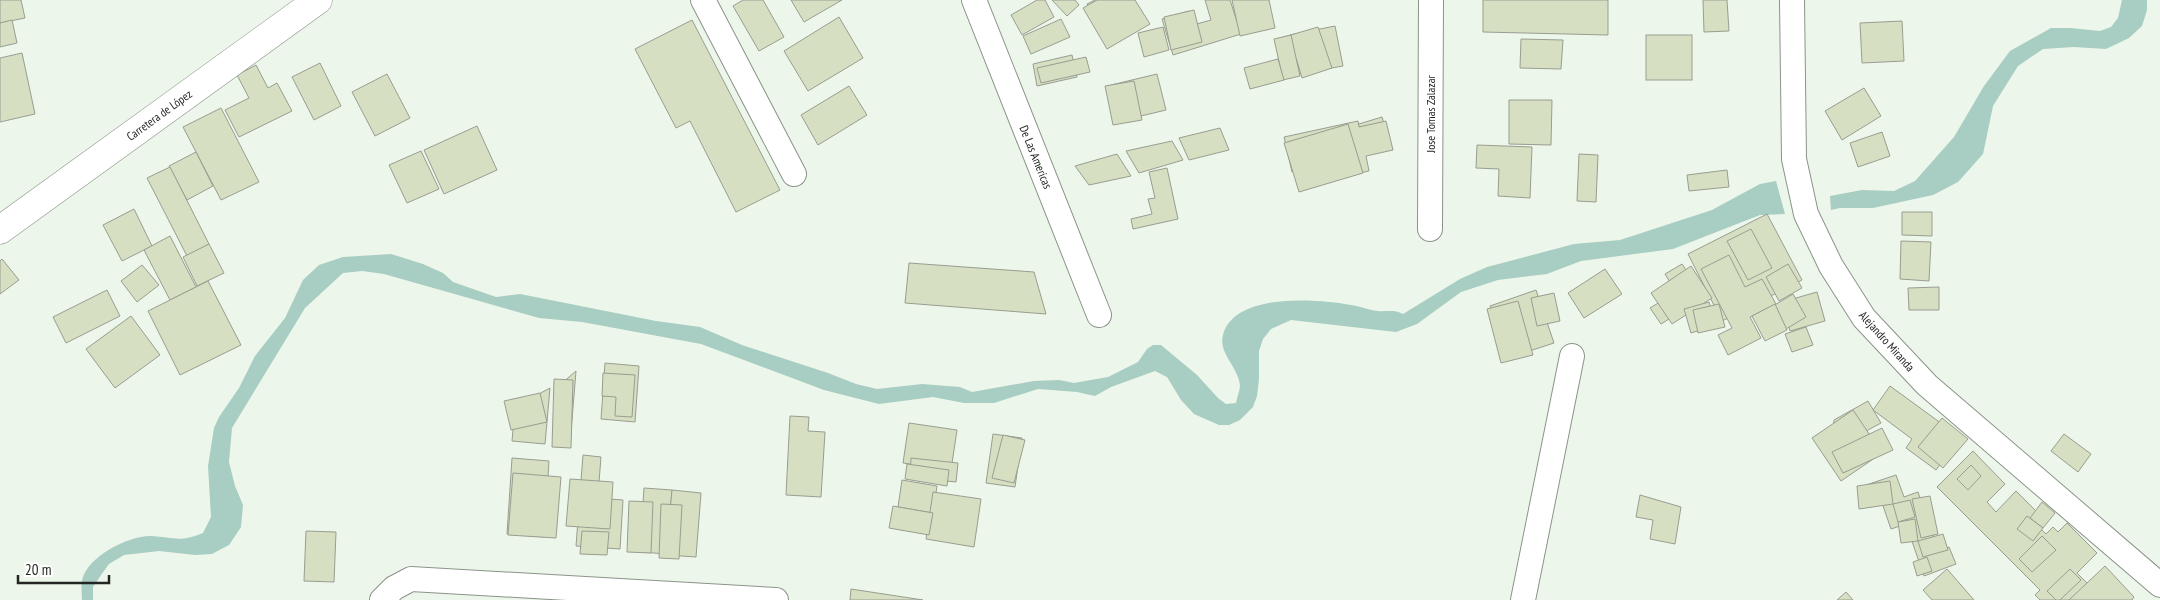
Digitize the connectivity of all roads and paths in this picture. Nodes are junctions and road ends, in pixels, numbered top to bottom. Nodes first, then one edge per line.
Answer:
1 (318, 0) edge
2 (703, 0) edge
3 (974, 0) edge
4 (1431, 0) edge
5 (1792, 0) edge
6 (794, 174) dead end
7 (1430, 229) dead end
8 (0, 230) edge
9 (1099, 314) dead end
10 (1572, 356) dead end
11 (2160, 584) edge
12 (382, 600) edge
13 (776, 600) edge
14 (1523, 600) edge

1 - 8 main road, Carretera de López
2 - 6 street
3 - 9 street, De Las Americas
4 - 7 street, Jose Tomas Zalazar
5 - 11 street, Alejandro Miranda
10 - 14 street
12 - 13 street

